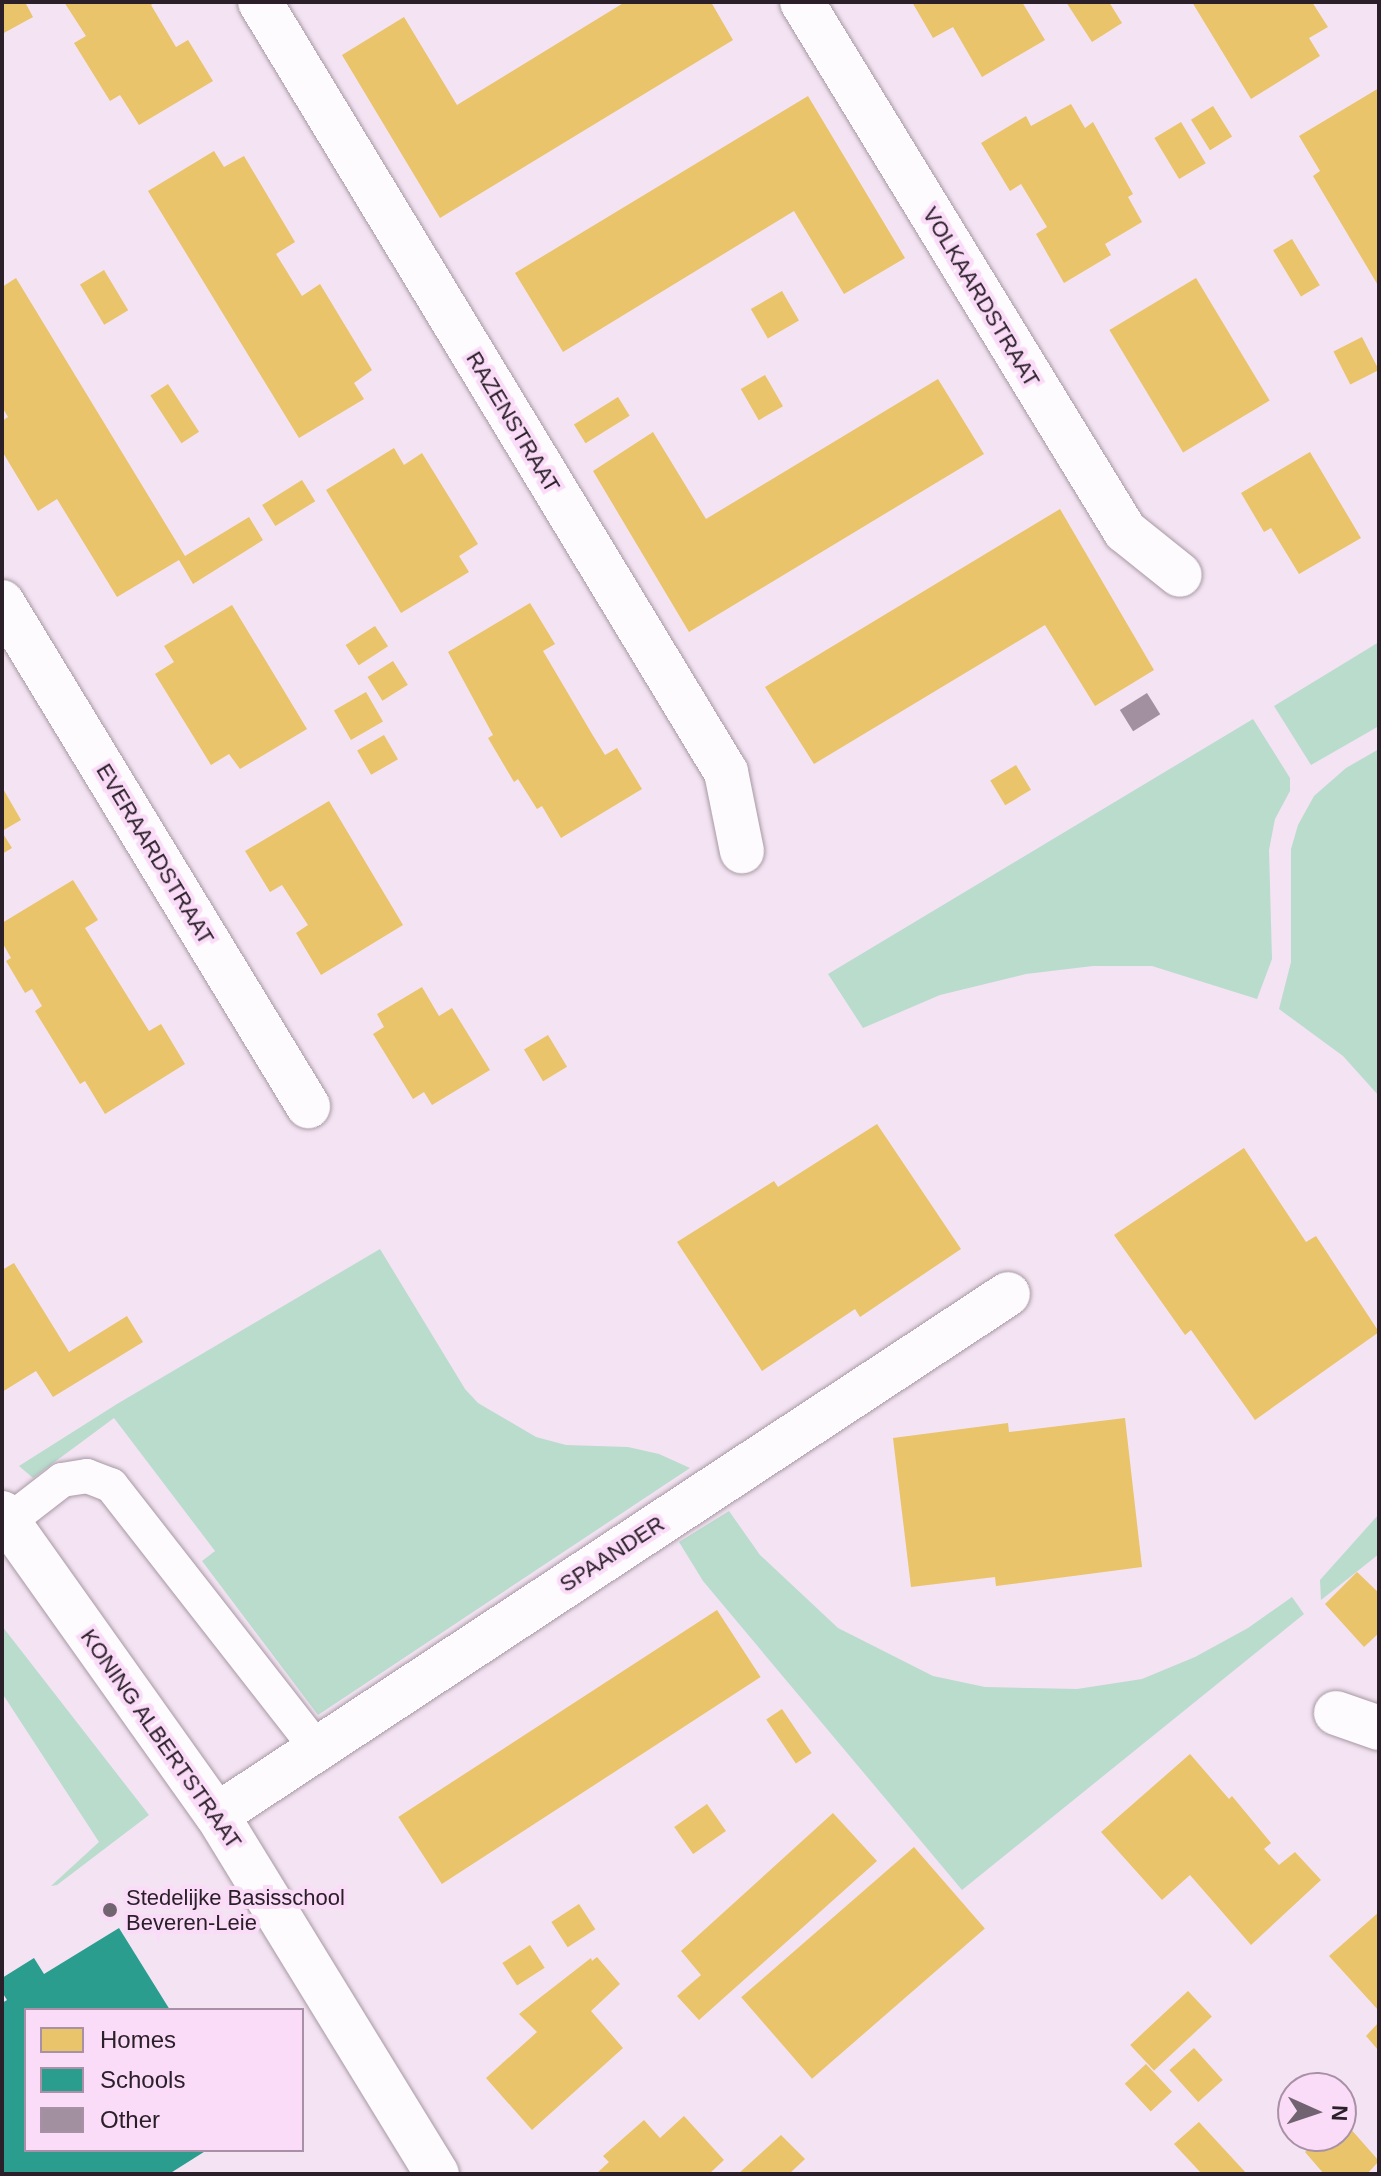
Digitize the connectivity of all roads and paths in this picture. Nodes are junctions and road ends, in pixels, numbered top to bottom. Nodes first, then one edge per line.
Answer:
1 (260, 2) edge
2 (802, 2) edge
3 (1180, 575) dead end
4 (2, 602) edge
5 (742, 851) dead end
6 (308, 1106) dead end
7 (1008, 1294) dead end
8 (5, 1517) edge
9 (1336, 1713) dead end
10 (1379, 1728) edge
11 (317, 1749) junction
12 (217, 1815) junction
13 (437, 2174) edge

1 - 5 street, RAZENSTRAAT
2 - 3 street, VOLKAARDSTRAAT
4 - 6 street, EVERAARDSTRAAT
7 - 11 street, SPAANDER
8 - 11 lane
8 - 12 street, KONING ALBERTSTRAAT
9 - 10 street
11 - 12 street, SPAANDER
12 - 13 street, KONING ALBERTSTRAAT

